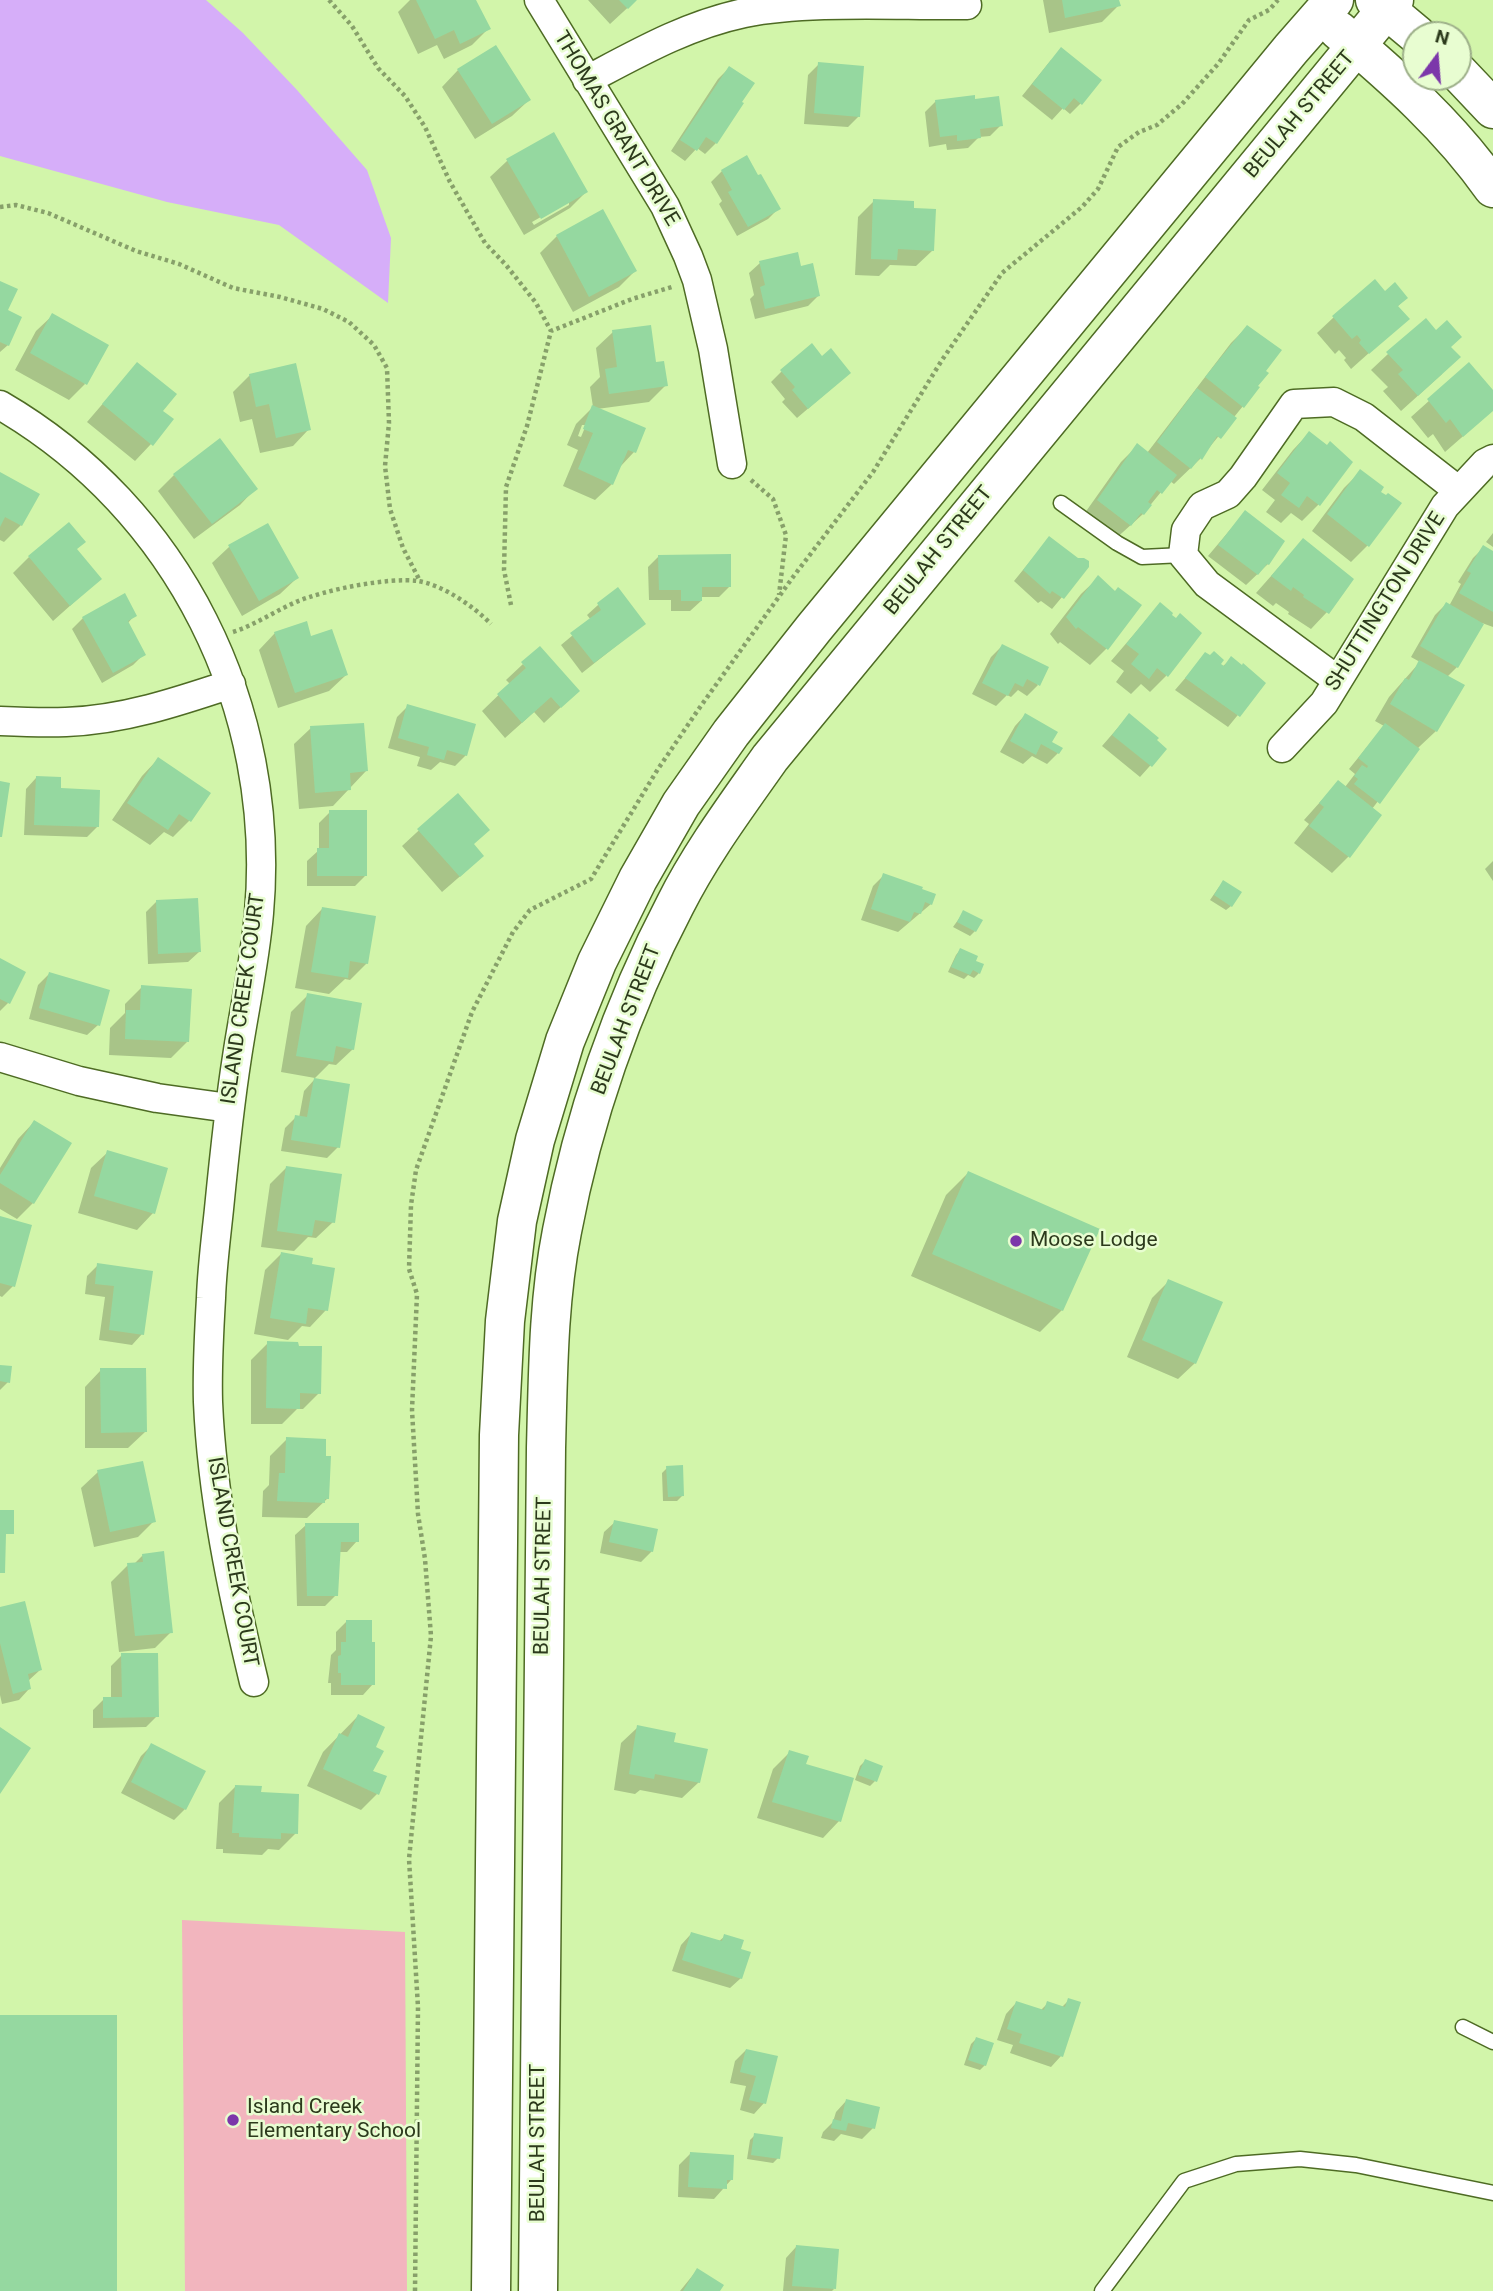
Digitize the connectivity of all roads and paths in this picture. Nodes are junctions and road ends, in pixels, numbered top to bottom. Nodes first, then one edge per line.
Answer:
1 (330, 0) edge
2 (539, 0) edge
3 (1278, 0) edge
4 (1385, 3) edge
5 (967, 5) dead end
6 (1306, 6) edge
7 (1403, 21) edge
8 (1358, 46) junction
9 (587, 80) junction
10 (1472, 87) edge
11 (1493, 109) edge
12 (1493, 188) edge
13 (0, 207) edge
14 (696, 280) junction
15 (551, 331) junction
16 (0, 405) edge
17 (1493, 459) edge
18 (732, 464) joint
19 (1459, 491) junction
20 (1061, 503) dead end
21 (1183, 555) junction
22 (420, 581) junction
23 (779, 596) dead end
24 (511, 605) dead end
25 (491, 624) dead end
26 (212, 638) junction
27 (1336, 679) junction
28 (231, 684) junction
29 (0, 721) edge
30 (1282, 748) dead end
31 (0, 1058) edge
32 (229, 1108) junction
33 (254, 1682) dead end
34 (1463, 2027) dead end
35 (1493, 2042) edge
36 (1493, 2193) edge
37 (491, 2291) edge
38 (538, 2291) edge
39 (1102, 2291) edge

1 - 15 path
2 - 9 street, THOMAS GRANT DRIVE
3 - 6 path
4 - 7 main road
4 - 8 main road, BEULAH STREET
5 - 9 street
6 - 8 main road
6 - 37 main road
8 - 12 main road
8 - 38 main road, BEULAH STREET
9 - 14 street, THOMAS GRANT DRIVE
10 - 11 main road
13 - 22 path
14 - 15 path
14 - 18 street, THOMAS GRANT DRIVE
15 - 24 path
16 - 26 street, ISLAND CREEK COURT
17 - 19 street, SHUTTINGTON DRIVE
18 - 23 path
19 - 21 street
19 - 27 street, SHUTTINGTON DRIVE
20 - 21 lane
21 - 27 street
22 - 25 path
22 - 26 path
26 - 28 street, ISLAND CREEK COURT
27 - 30 street, SHUTTINGTON DRIVE
28 - 29 street
28 - 32 street, ISLAND CREEK COURT
31 - 32 street
32 - 33 street, ISLAND CREEK COURT
34 - 35 lane
36 - 39 lane

